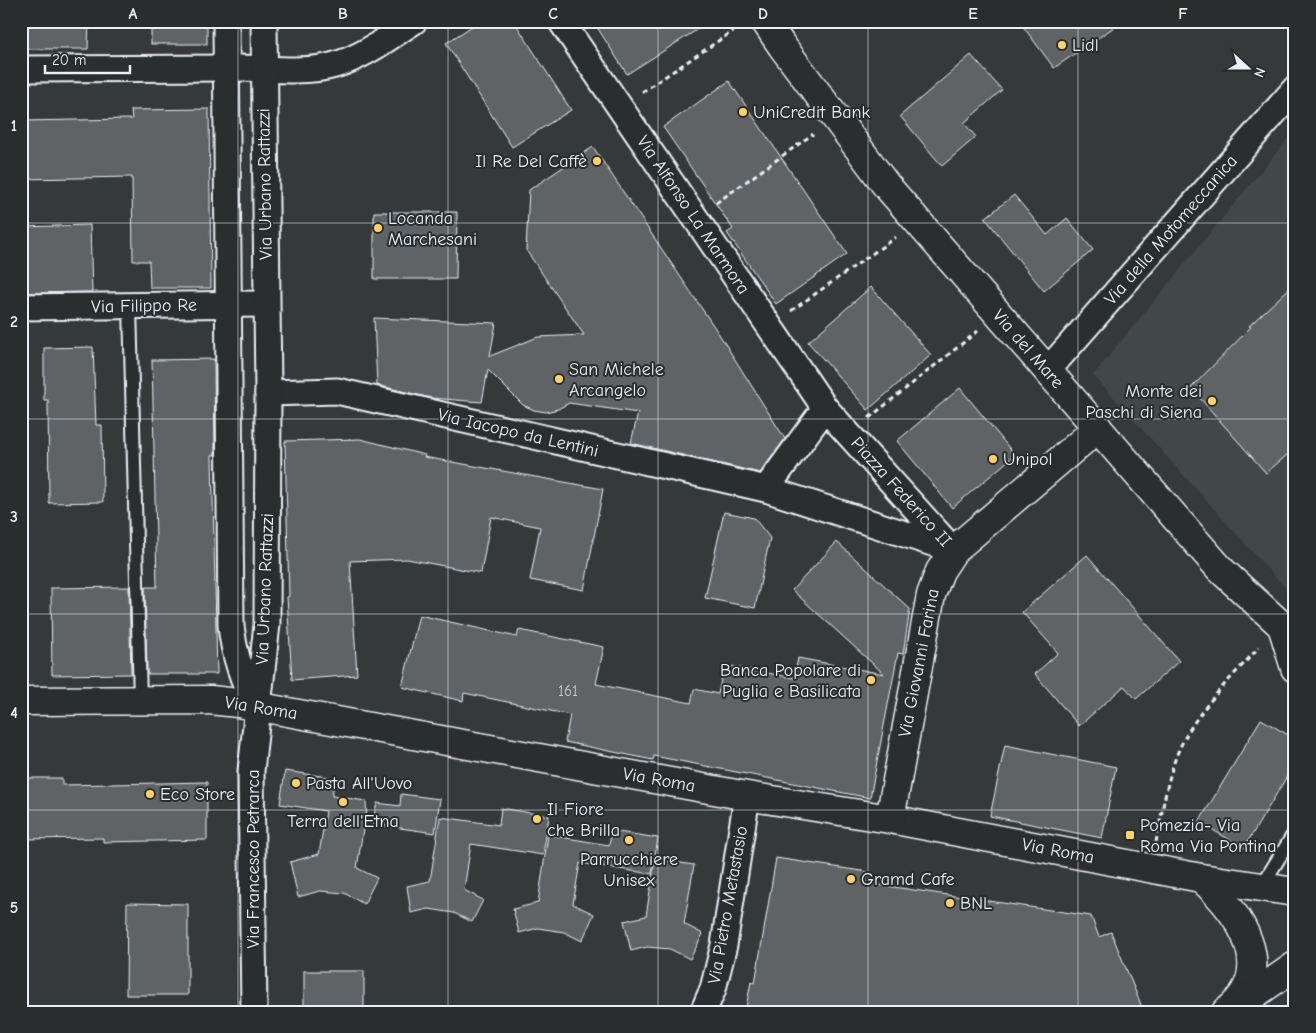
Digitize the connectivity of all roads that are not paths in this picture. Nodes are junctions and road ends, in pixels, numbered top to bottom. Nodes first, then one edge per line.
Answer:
1 (226, 21) edge
2 (264, 21) edge
3 (414, 21) edge
4 (561, 21) edge
5 (752, 24) edge
6 (226, 68) junction
7 (264, 68) junction
8 (21, 69) edge
9 (1295, 89) edge
10 (266, 304) junction
11 (228, 305) junction
12 (130, 306) junction
13 (21, 308) edge
14 (1048, 371) junction
15 (268, 393) junction
16 (825, 408) junction
17 (1098, 428) junction
18 (766, 489) junction
19 (954, 550) junction
20 (1286, 630) edge
21 (1295, 668) edge
22 (140, 700) junction
23 (21, 701) edge
24 (257, 706) junction
25 (747, 796) junction
26 (890, 819) junction
27 (1295, 832) edge
28 (1201, 878) junction
29 (1261, 887) junction
30 (1295, 892) edge
31 (1295, 966) edge
32 (254, 1012) edge
33 (703, 1012) edge
34 (1228, 1012) edge

1 - 6 street, Via Urbano Rattazzi
2 - 7 street, Via Urbano Rattazzi
3 - 7 street
4 - 16 street, Via Alfonso La Marmora
5 - 14 street, Via del Mare
6 - 7 street
6 - 8 street
6 - 11 street, Via Urbano Rattazzi
7 - 10 street, Via Urbano Rattazzi
9 - 14 street, Via della Motomeccanica
10 - 11 street, Via Filippo Re
10 - 15 street, Via Urbano Rattazzi
11 - 12 street, Via Filippo Re
11 - 24 street, Via Urbano Rattazzi
12 - 13 street, Via Filippo Re
12 - 22 lane
14 - 17 street, Via del Mare
15 - 18 street, Via Iacopo da Lentini
15 - 24 street, Via Urbano Rattazzi
16 - 18 street
16 - 19 street, Piazza Federico II
17 - 19 street, Via Giovanni Farina
17 - 20 street, Via del Mare
18 - 19 street, Piazza Federico II
19 - 26 street, Via Giovanni Farina
20 - 21 street
22 - 23 street, Via Roma
22 - 24 street, Via Roma
24 - 25 street, Via Roma
24 - 32 street, Via Francesco Petrarca
25 - 26 street, Via Roma
25 - 33 street, Via Pietro Metastasio
26 - 28 street, Via Roma
27 - 29 lane
28 - 29 street, Via Roma
28 - 34 street
29 - 30 street, Via Roma
31 - 34 street

